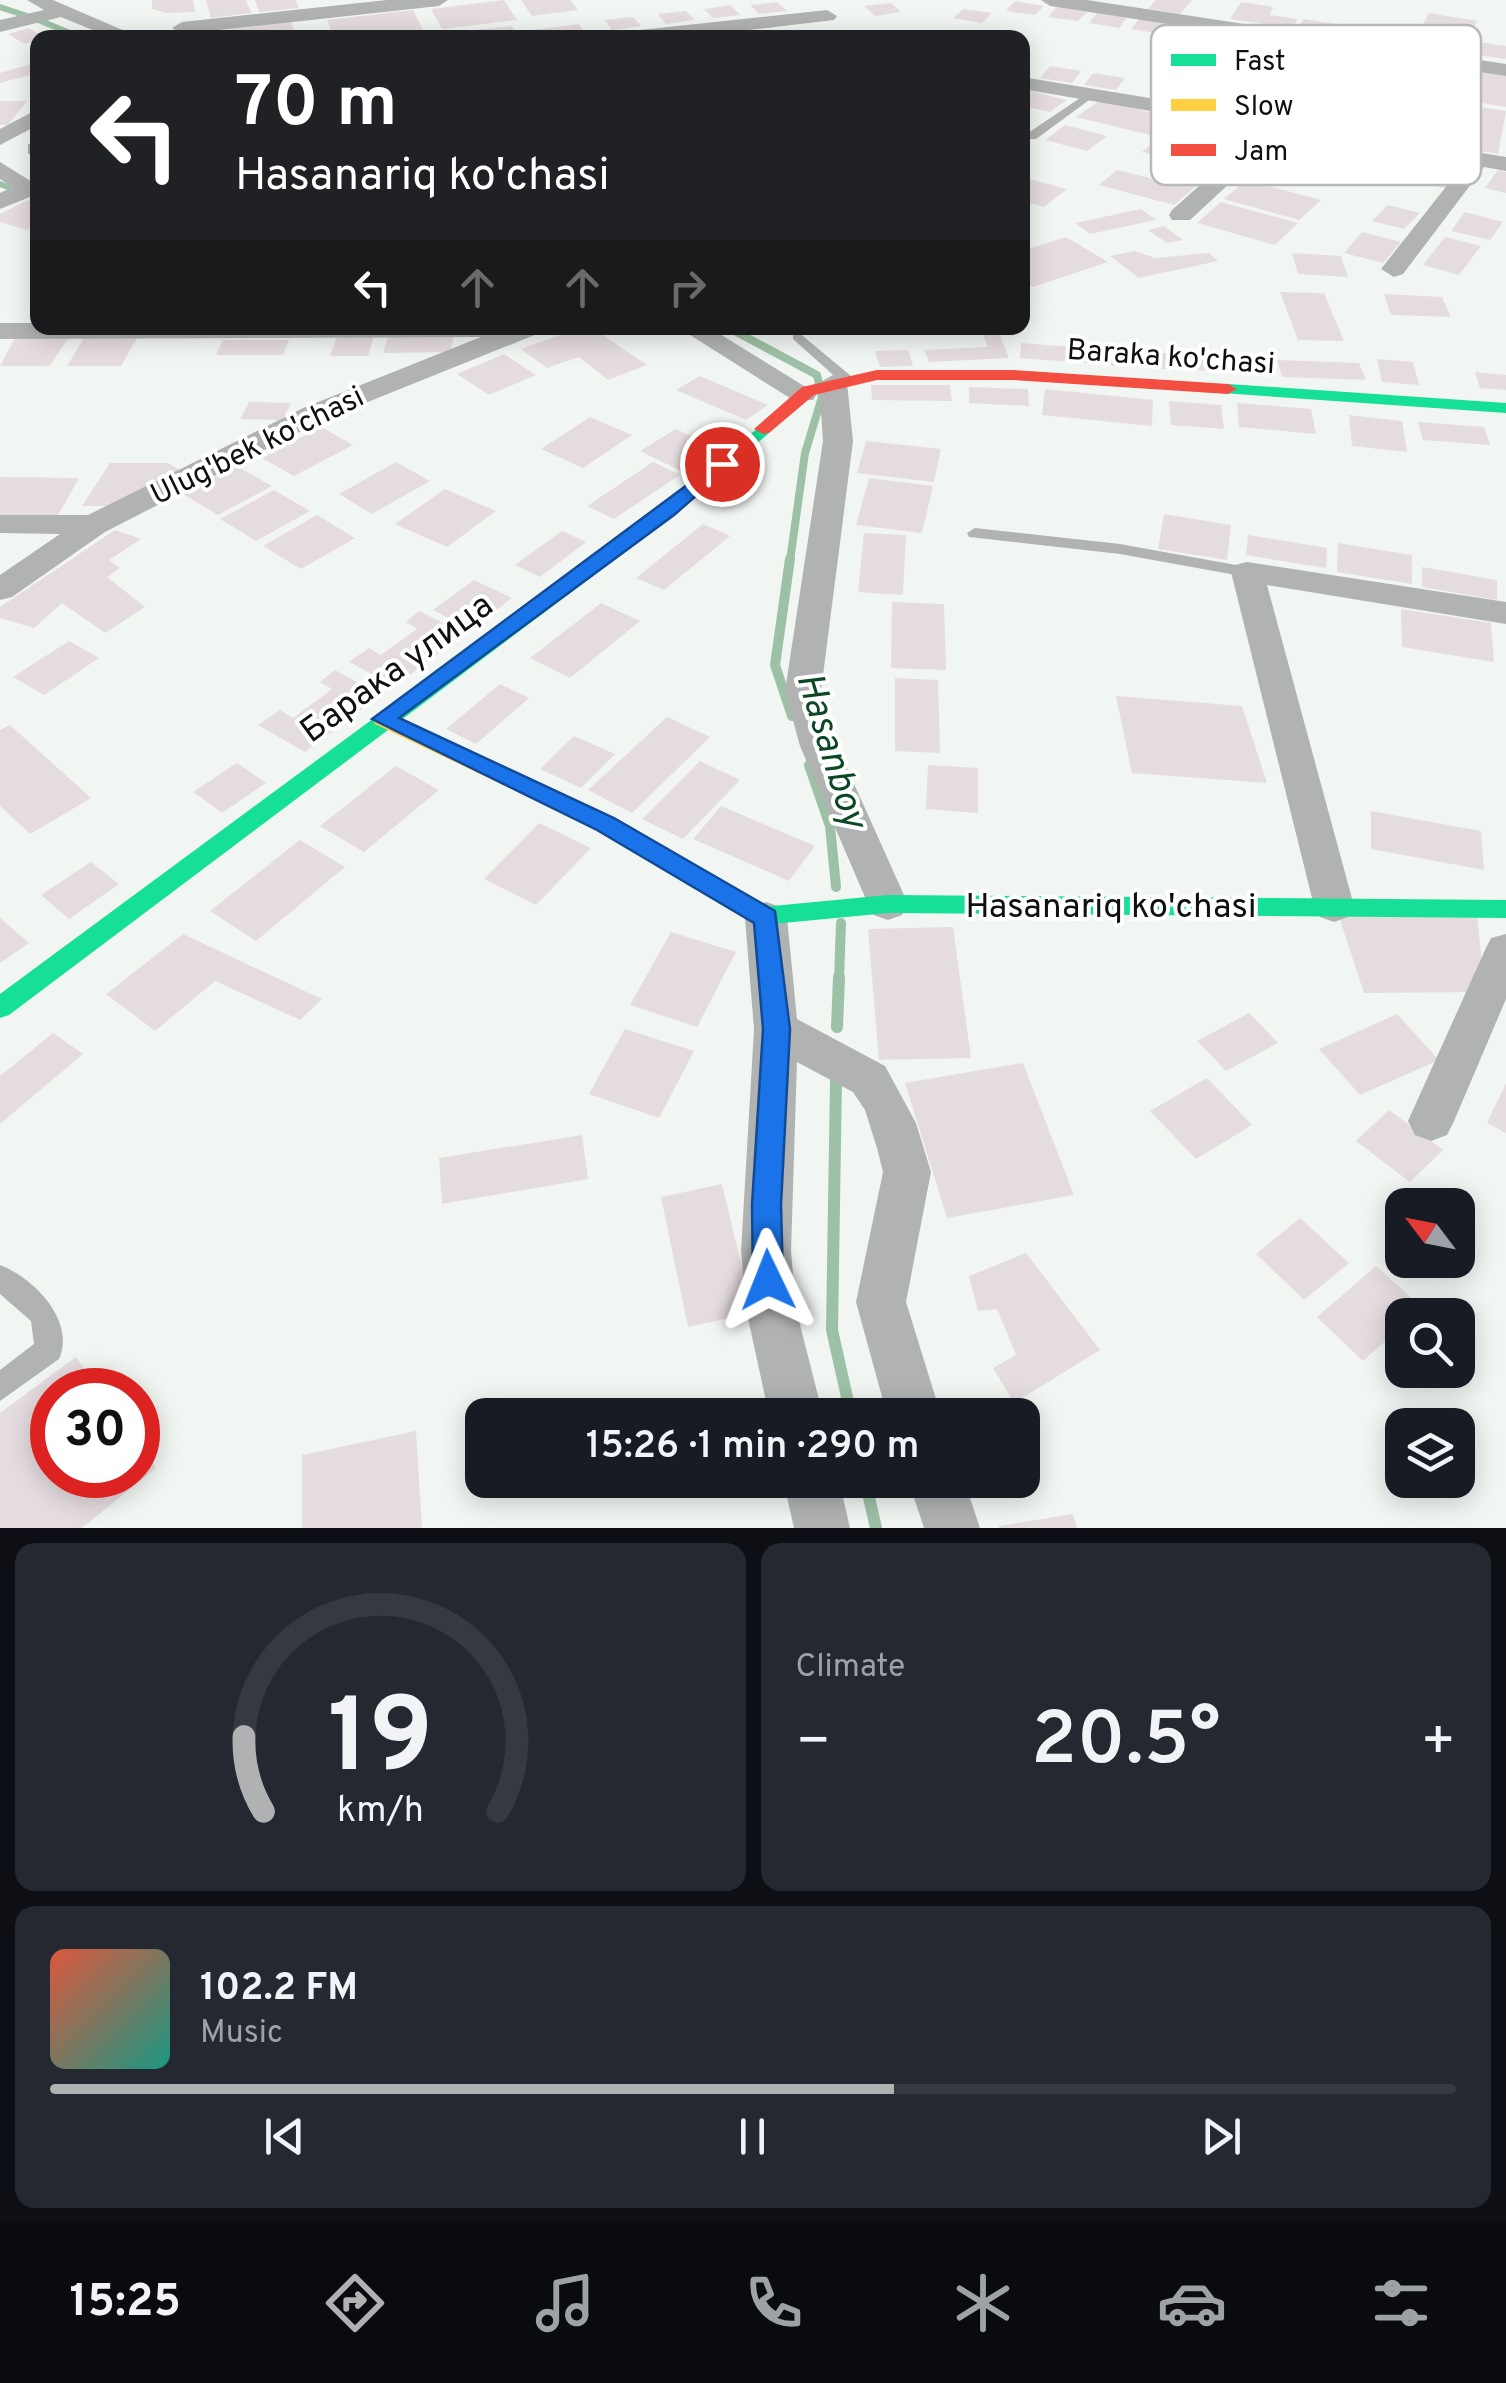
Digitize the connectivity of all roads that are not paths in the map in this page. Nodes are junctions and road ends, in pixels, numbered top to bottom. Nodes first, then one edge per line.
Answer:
1 (36, 0) edge
2 (439, 0) edge
3 (809, 0) edge
4 (1050, 0) edge
5 (1131, 6) edge
6 (62, 11) junction
7 (1242, 25) edge
8 (0, 26) edge
9 (113, 30) edge
10 (177, 30) edge
11 (721, 30) edge
12 (1481, 66) edge
13 (1506, 70) edge
14 (1030, 84) edge
15 (1092, 94) junction
16 (1151, 104) edge
17 (30, 121) edge
18 (1032, 136) dead end
19 (0, 138) edge
20 (30, 150) edge
21 (0, 152) edge
22 (1481, 159) edge
23 (1506, 164) edge
24 (0, 169) edge
25 (1214, 185) edge
26 (1459, 185) edge
27 (0, 202) edge
28 (1181, 215) dead end
29 (1394, 269) dead end
30 (0, 330) edge
31 (30, 330) edge
32 (509, 335) edge
33 (708, 335) edge
34 (798, 336) dead end
35 (823, 387) junction
36 (1506, 408) edge
37 (0, 524) edge
38 (94, 524) junction
39 (975, 533) dead end
40 (1247, 572) junction
41 (0, 590) edge
42 (1506, 613) edge
43 (383, 719) junction
44 (888, 904) junction
45 (1334, 906) junction
46 (1506, 909) edge
47 (766, 918) junction
48 (1506, 950) edge
49 (0, 1008) edge
50 (776, 1029) junction
51 (1431, 1121) dead end
52 (0, 1277) edge
53 (0, 1387) edge
54 (792, 1398) edge
55 (909, 1398) edge
56 (815, 1498) edge
57 (942, 1498) edge
58 (822, 1528) edge
59 (952, 1528) edge

1 - 6 street
2 - 10 street
3 - 11 street
4 - 5 street
5 - 7 street
6 - 8 street
6 - 9 street
12 - 13 street
14 - 15 street
15 - 16 street
15 - 18 lane
17 - 19 street
20 - 21 street
22 - 23 street
24 - 27 street
25 - 28 street
26 - 29 street
30 - 31 street
32 - 38 street, Ulug'bek ko'chasi
33 - 35 street
34 - 35 lane
35 - 36 main road, Baraka ko'chasi
35 - 43 main road, Барака улица
35 - 44 street
37 - 38 street
38 - 41 street, Ulug'bek ko'chasi
39 - 40 lane
40 - 42 street
40 - 45 street
43 - 47 main road
43 - 49 main road, Барака улица
44 - 45 main road, Hasanariq ko'chasi
44 - 47 main road, Hasanariq ko'chasi
45 - 46 main road, Hasanariq ko'chasi
47 - 50 street
48 - 51 street
50 - 54 street
50 - 55 street
52 - 53 lane
56 - 58 street
57 - 59 street

